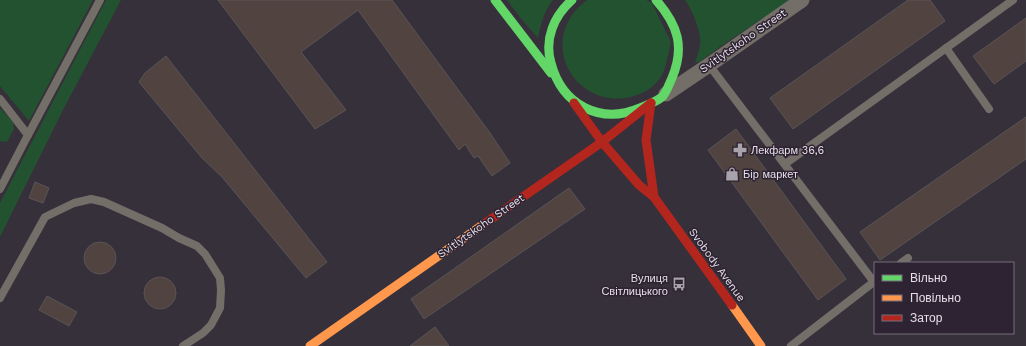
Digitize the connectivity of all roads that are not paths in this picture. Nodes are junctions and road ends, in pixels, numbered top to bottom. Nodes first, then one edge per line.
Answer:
1 (100, 0) edge
2 (495, 0) edge
3 (572, 0) edge
4 (656, 0) edge
5 (802, 0) edge
6 (1013, 0) edge
7 (946, 48) junction
8 (709, 65) junction
9 (555, 78) junction
10 (0, 99) edge
11 (571, 99) junction
12 (657, 99) junction
13 (989, 109) dead end
14 (28, 135) junction
15 (602, 142) junction
16 (785, 164) junction
17 (0, 189) edge
18 (654, 197) junction
19 (874, 280) edge
20 (874, 282) edge
21 (0, 298) edge
22 (183, 346) edge
23 (310, 346) edge
24 (761, 346) edge
25 (791, 346) edge

1 - 14 lane
2 - 9 street
3 - 9 street
4 - 12 street
5 - 8 street, Svitlytskoho Street
6 - 7 lane
7 - 13 lane
7 - 16 lane
8 - 12 street, Svitlytskoho Street
8 - 16 lane
9 - 11 street, Svobody Avenue
10 - 14 lane
11 - 12 street
11 - 15 street, Svobody Avenue
12 - 15 street, Svitlytskoho Street
12 - 18 street, Svobody Avenue
14 - 17 lane
15 - 18 street, Svobody Avenue
15 - 23 street, Svitlytskoho Street
16 - 19 lane
18 - 24 street, Svobody Avenue
20 - 25 lane
21 - 22 lane

